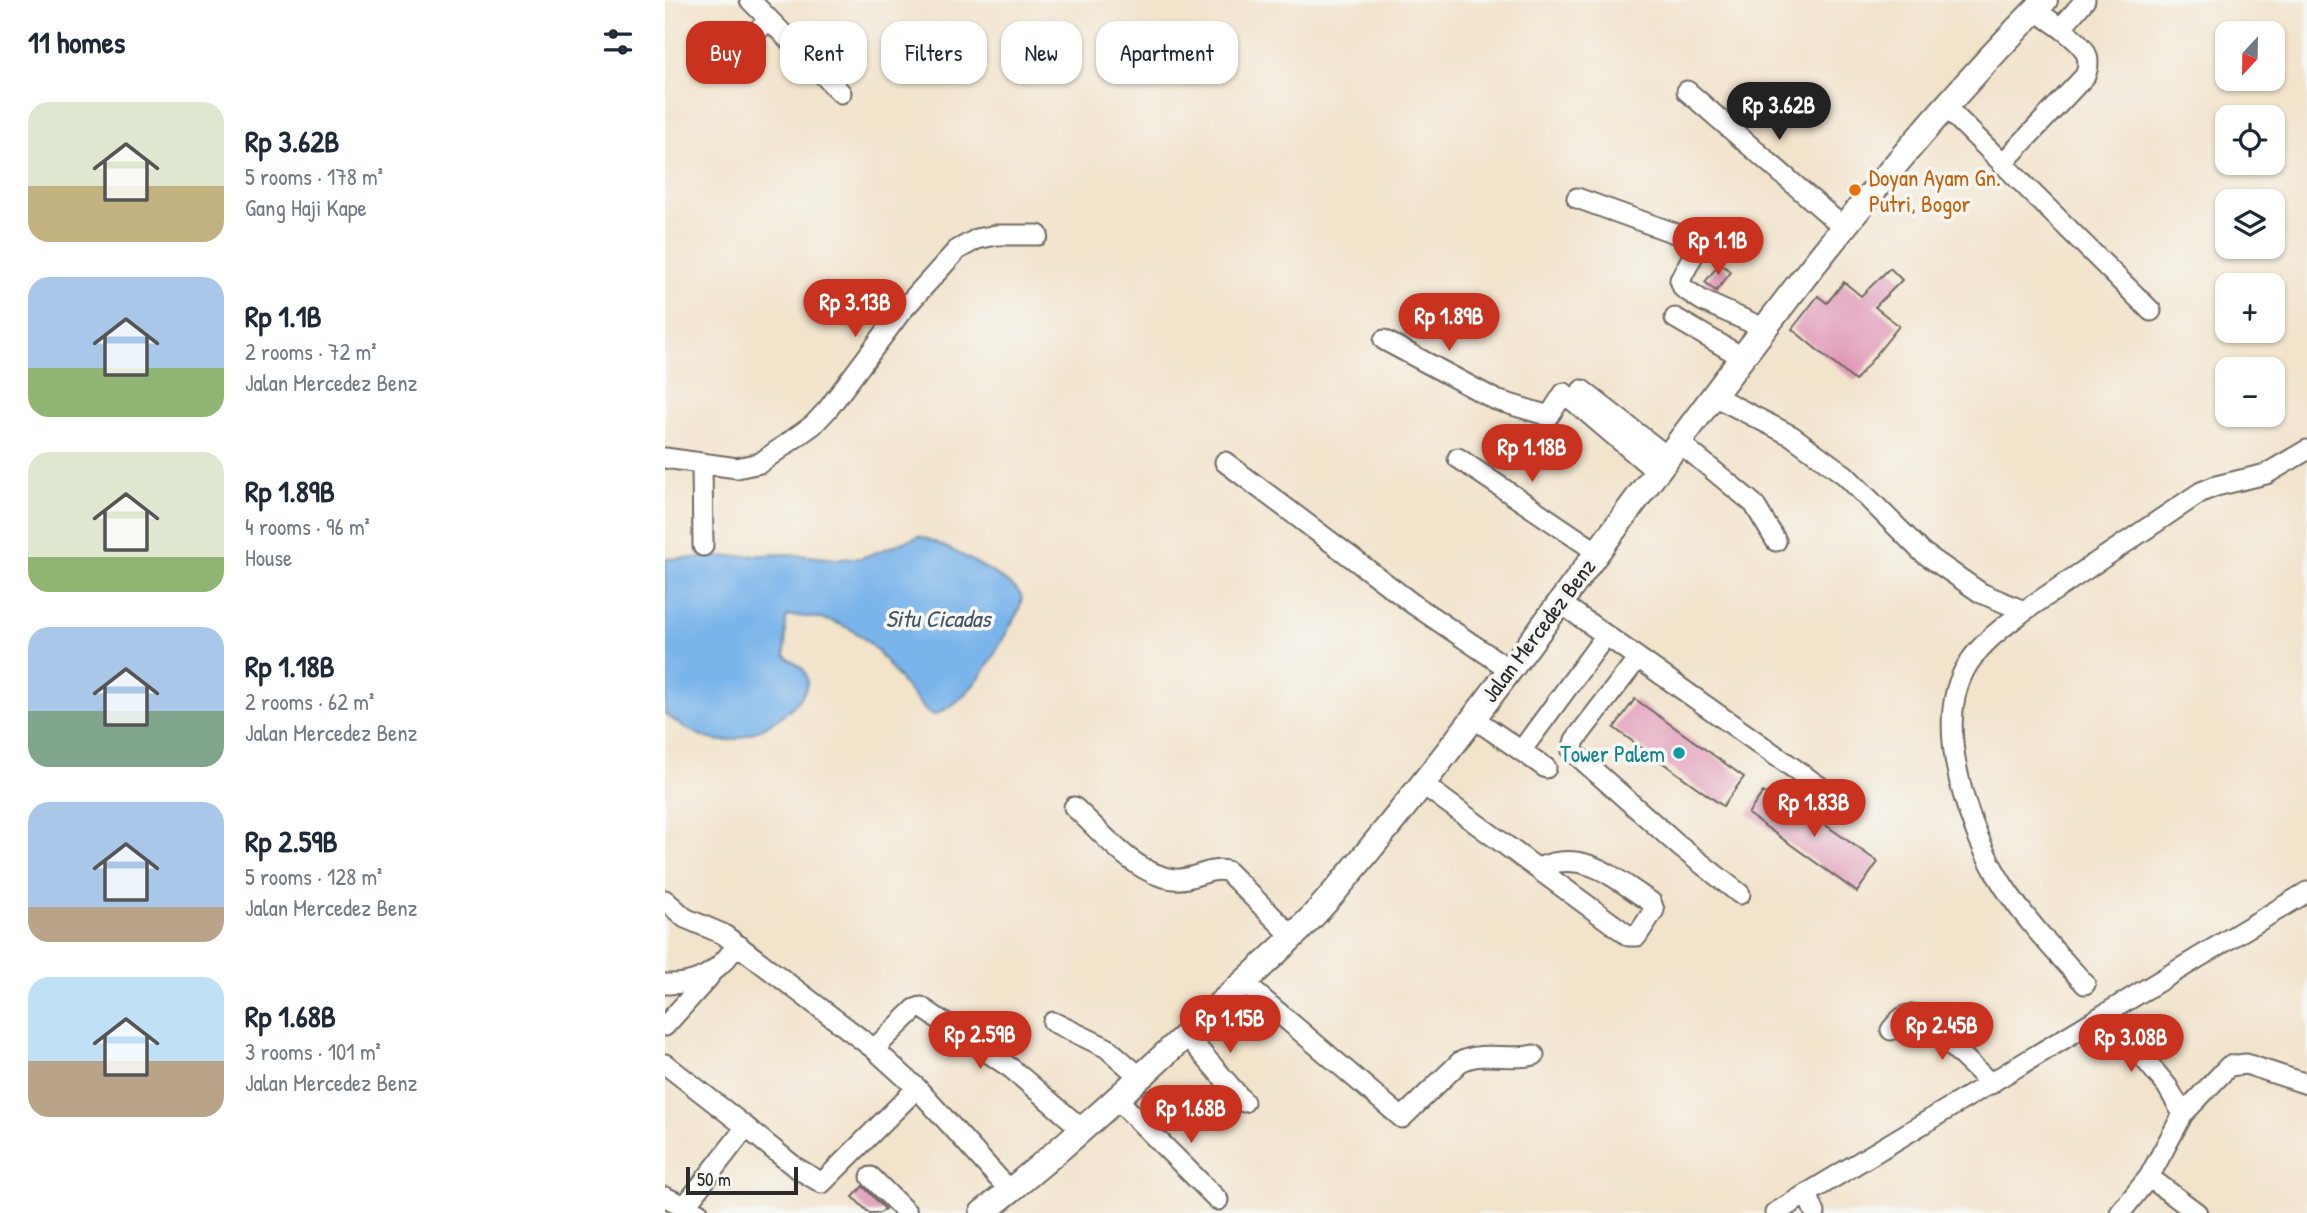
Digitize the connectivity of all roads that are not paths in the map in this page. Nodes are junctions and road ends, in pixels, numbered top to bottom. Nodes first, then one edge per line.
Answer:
1 (750, 0) edge
2 (2085, 0) edge
3 (2040, 5) edge
4 (768, 20) joint
5 (2061, 28) junction
6 (1687, 91) dead end
7 (841, 93) dead end
8 (1945, 106) junction
9 (2002, 164) junction
10 (1577, 198) dead end
11 (1843, 227) junction
12 (1038, 235) dead end
13 (1703, 301) junction
14 (2151, 311) dead end
15 (1763, 328) junction
16 (1384, 340) dead end
17 (1742, 357) junction
18 (1582, 390) dead end
19 (1714, 396) junction
20 (2307, 450) edge
21 (1669, 457) junction
22 (665, 458) edge
23 (1458, 458) dead end
24 (1225, 462) dead end
25 (702, 464) junction
26 (1776, 541) dead end
27 (703, 546) dead end
28 (1597, 552) junction
29 (1559, 603) junction
30 (2024, 611) junction
31 (1606, 635) junction
32 (1638, 658) junction
33 (1509, 669) junction
34 (1472, 717) junction
35 (1521, 751) junction
36 (1546, 768) dead end
37 (1421, 783) junction
38 (1847, 806) dead end
39 (1074, 807) dead end
40 (1538, 868) junction
41 (2307, 892) edge
42 (1740, 894) dead end
43 (665, 900) edge
44 (1293, 937) junction
45 (740, 946) junction
46 (711, 975) junction
47 (1244, 983) junction
48 (665, 984) edge
49 (2085, 984) dead end
50 (2108, 1014) junction
51 (1053, 1022) dead end
52 (665, 1026) edge
53 (1891, 1030) dead end
54 (1187, 1035) junction
55 (874, 1049) junction
56 (1534, 1055) dead end
57 (665, 1064) edge
58 (1140, 1077) junction
59 (1991, 1084) junction
60 (2307, 1084) edge
61 (917, 1088) junction
62 (1117, 1099) junction
63 (1244, 1102) dead end
64 (2183, 1114) junction
65 (746, 1127) junction
66 (1083, 1130) junction
67 (871, 1177) dead end
68 (2149, 1177) junction
69 (1010, 1191) junction
70 (1807, 1194) junction
71 (665, 1197) edge
72 (1218, 1200) dead end
73 (692, 1209) edge
74 (907, 1213) edge
75 (982, 1213) edge
76 (1775, 1213) edge
77 (1815, 1213) edge
78 (2120, 1213) edge
79 (2197, 1213) edge

1 - 4 street
2 - 5 street
3 - 5 street
3 - 8 main road, Jalan Mercedez Benz
4 - 7 street
5 - 9 street
6 - 11 street
8 - 9 street
8 - 11 main road, Jalan Mercedez Benz
9 - 14 street
10 - 13 street
11 - 15 main road, Jalan Mercedez Benz
12 - 25 street
13 - 15 street
13 - 17 street
15 - 17 main road, Jalan Mercedez Benz
16 - 21 street
17 - 19 main road, Jalan Mercedez Benz
18 - 21 street
19 - 21 main road, Jalan Mercedez Benz
19 - 30 street
20 - 30 street
21 - 26 street
21 - 28 main road, Jalan Mercedez Benz
22 - 25 street
23 - 28 street
24 - 33 street
25 - 27 street
28 - 29 main road, Jalan Mercedez Benz
29 - 31 street
29 - 33 main road, Jalan Mercedez Benz
30 - 49 street
31 - 32 street
31 - 35 street
32 - 38 street
32 - 42 street
33 - 34 main road, Jalan Mercedez Benz
34 - 35 street
34 - 37 main road, Jalan Mercedez Benz
35 - 36 street
37 - 40 street
37 - 44 main road, Jalan Mercedez Benz
39 - 44 street
40 - 40 street
41 - 50 street
43 - 45 street
44 - 47 main road, Jalan Mercedez Benz
45 - 46 street
45 - 55 street
46 - 48 street
46 - 52 street
47 - 54 main road, Jalan Mercedez Benz
47 - 56 street
50 - 59 street
50 - 64 street
51 - 58 street
53 - 59 street
54 - 58 main road, Jalan Mercedez Benz
54 - 63 street
55 - 61 street
55 - 66 street
57 - 65 street
58 - 62 main road, Jalan Mercedez Benz
59 - 70 street
60 - 64 street
61 - 65 street
61 - 69 street
62 - 66 main road, Jalan Mercedez Benz
62 - 72 street
64 - 68 street
65 - 73 street
66 - 69 main road, Jalan Mercedez Benz
67 - 74 street
68 - 78 street
68 - 79 street
69 - 75 main road, Jalan Mercedez Benz
70 - 76 street
70 - 77 street
71 - 73 street

